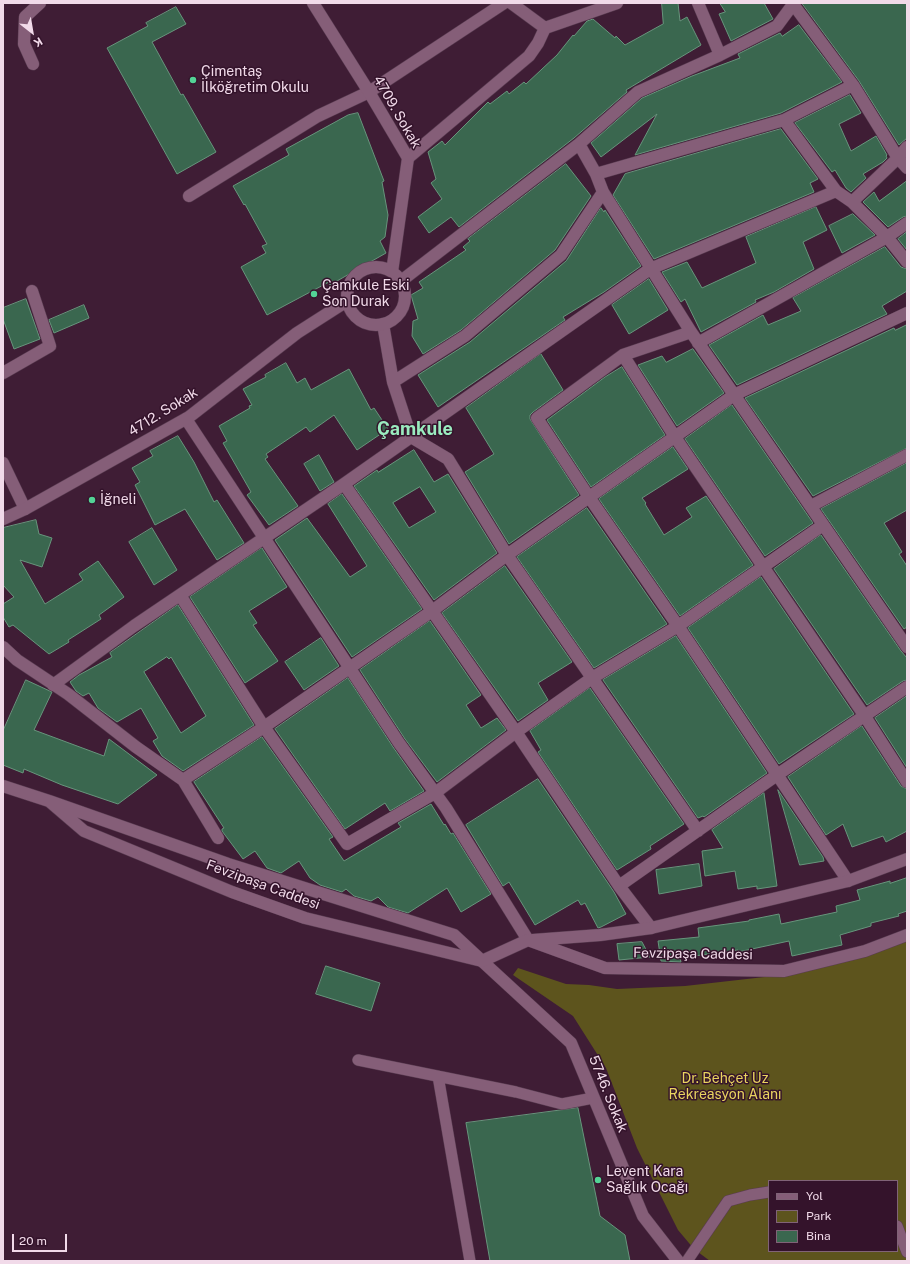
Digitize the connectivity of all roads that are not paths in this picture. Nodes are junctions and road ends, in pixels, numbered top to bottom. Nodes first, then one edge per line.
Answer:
1 (40, 3) edge
2 (313, 3) edge
3 (504, 3) edge
4 (511, 3) edge
5 (617, 3) edge
6 (698, 3) edge
7 (793, 4) edge
8 (545, 28) junction
9 (720, 55) junction
10 (33, 64) dead end
11 (853, 85) junction
12 (369, 92) junction
13 (784, 120) junction
14 (579, 144) junction
15 (907, 147) edge
16 (408, 158) junction
17 (898, 158) junction
18 (907, 168) edge
19 (596, 174) junction
20 (836, 190) junction
21 (603, 192) junction
22 (189, 196) dead end
23 (852, 202) junction
24 (907, 223) edge
25 (887, 237) junction
26 (907, 262) edge
27 (650, 269) junction
28 (392, 272) junction
29 (401, 282) junction
30 (32, 291) dead end
31 (347, 301) junction
32 (907, 314) edge
33 (383, 324) junction
34 (691, 332) junction
35 (698, 343) junction
36 (623, 355) junction
37 (3, 373) edge
38 (393, 382) junction
39 (734, 395) junction
40 (186, 419) junction
41 (411, 437) junction
42 (675, 437) junction
43 (907, 455) edge
44 (3, 463) edge
45 (344, 484) junction
46 (589, 497) junction
47 (811, 506) junction
48 (25, 509) junction
49 (3, 518) edge
50 (823, 525) junction
51 (264, 539) junction
52 (507, 555) junction
53 (763, 566) junction
54 (180, 595) junction
55 (432, 612) junction
56 (678, 626) junction
57 (3, 647) edge
58 (907, 647) edge
59 (350, 668) junction
60 (592, 678) junction
61 (53, 684) junction
62 (907, 687) edge
63 (864, 715) junction
64 (264, 726) junction
65 (516, 732) junction
66 (777, 775) junction
67 (183, 780) junction
68 (907, 782) edge
69 (3, 786) edge
70 (436, 793) junction
71 (49, 801) junction
72 (698, 831) junction
73 (218, 838) dead end
74 (907, 859) edge
75 (848, 881) junction
76 (619, 886) junction
77 (651, 928) junction
78 (907, 935) edge
79 (528, 940) junction
80 (482, 961) junction
81 (358, 1060) dead end
82 (438, 1076) junction
83 (593, 1098) junction
84 (768, 1192) edge
85 (898, 1229) edge
86 (907, 1252) edge
87 (470, 1261) edge
88 (678, 1261) edge
89 (687, 1261) edge

1 - 10 street
2 - 12 street, 4709. Sokak
3 - 12 street
4 - 8 street
5 - 8 street
6 - 9 street
7 - 9 street
7 - 11 street
8 - 16 street
9 - 14 street
11 - 13 street
11 - 17 street
12 - 16 street, 4709. Sokak
12 - 22 street
13 - 19 street
13 - 20 street
14 - 19 street
14 - 29 street
15 - 17 street
16 - 28 street, 4709. Sokak
17 - 18 street
17 - 23 street
19 - 21 street
20 - 23 street
20 - 27 street
21 - 27 street
21 - 38 street
23 - 25 street
24 - 25 street
25 - 26 street
25 - 35 street
27 - 34 street
27 - 41 street
28 - 29 street
28 - 31 street
29 - 33 street
30 - 37 street
31 - 33 street
31 - 40 street, 4712. Sokak
32 - 39 street
33 - 38 street
34 - 35 street
34 - 36 street
35 - 39 street
36 - 42 street
36 - 46 street
38 - 41 street
39 - 42 street
39 - 47 street
40 - 48 street, 4712. Sokak
40 - 51 street
41 - 45 street
41 - 52 street
42 - 46 street
42 - 53 street
43 - 47 street
44 - 48 street
45 - 51 street
45 - 55 street
46 - 52 street
46 - 56 street
47 - 50 street
48 - 49 street, 4712. Sokak
50 - 53 street
50 - 58 street
51 - 54 street
51 - 59 street
52 - 55 street
52 - 60 street
53 - 56 street
53 - 63 street
54 - 61 street
54 - 64 street
55 - 59 street
55 - 65 street
56 - 60 street
56 - 66 street
57 - 61 street
59 - 64 street
59 - 70 street
60 - 65 street
60 - 72 street
61 - 67 street
62 - 63 street
63 - 66 street
63 - 68 street
64 - 67 street
64 - 70 street
65 - 70 street
65 - 76 street
66 - 72 street
66 - 75 street
67 - 73 street
69 - 71 street, Fevzipaşa Caddesi
70 - 79 street
71 - 80 street, Fevzipaşa Caddesi
71 - 80 street, Fevzipaşa Caddesi
72 - 76 street
74 - 75 street
75 - 77 street
76 - 77 street
77 - 79 street
78 - 79 street, Fevzipaşa Caddesi
79 - 80 street
80 - 83 street, 5746. Sokak
81 - 82 lane
82 - 83 lane
82 - 87 lane
83 - 88 street, 5746. Sokak
84 - 89 lane
85 - 86 lane

